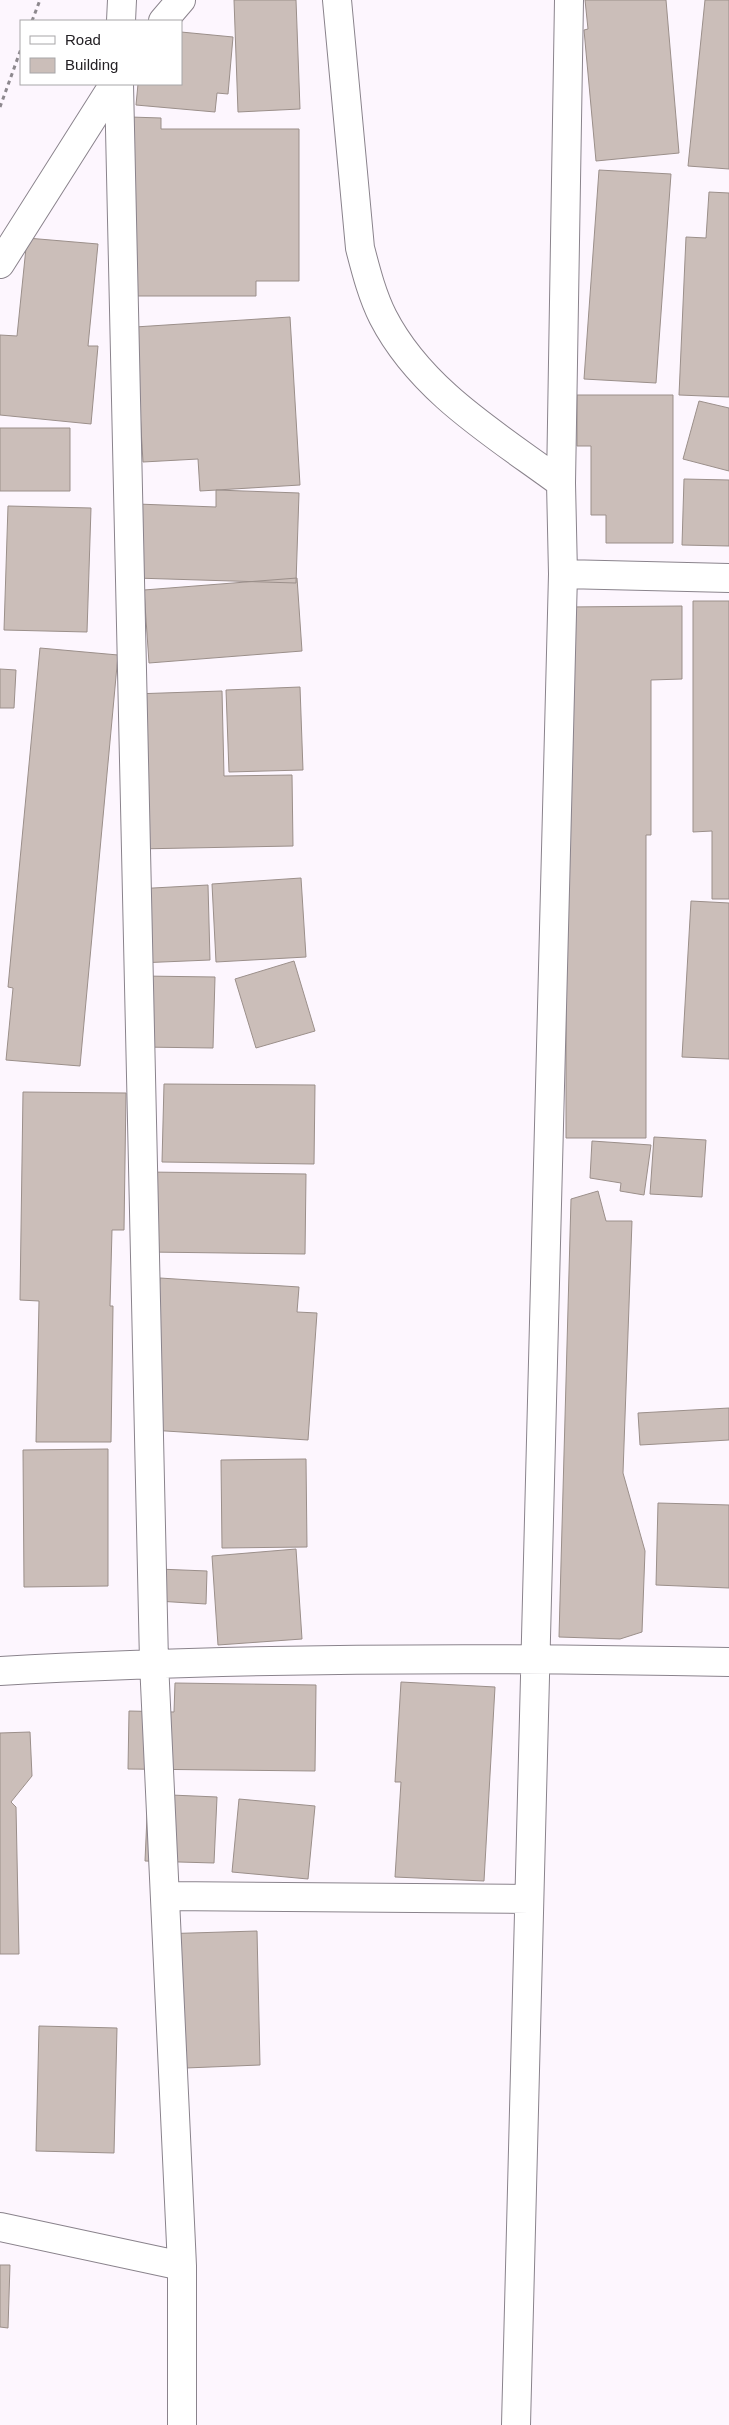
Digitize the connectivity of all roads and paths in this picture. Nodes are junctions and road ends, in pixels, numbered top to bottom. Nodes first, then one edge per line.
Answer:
1 (40, 0) edge
2 (122, 0) edge
3 (181, 0) edge
4 (337, 0) edge
5 (569, 0) edge
6 (32, 20) edge
7 (121, 20) edge
8 (164, 20) edge
9 (20, 52) edge
10 (113, 85) edge
11 (119, 85) edge
12 (0, 107) edge
13 (0, 264) edge
14 (561, 483) junction
15 (563, 574) junction
16 (729, 578) edge
17 (536, 1658) junction
18 (154, 1662) junction
19 (729, 1662) edge
20 (0, 1671) edge
21 (165, 1896) junction
22 (529, 1899) junction
23 (0, 2227) edge
24 (182, 2266) junction
25 (182, 2425) edge
26 (516, 2425) edge

1 - 6 path
2 - 7 street
3 - 8 street
4 - 14 street
5 - 14 street
9 - 12 path
10 - 13 street
11 - 18 street
14 - 15 street
15 - 16 street
15 - 17 street
17 - 18 street
17 - 19 street
17 - 22 street
18 - 20 street
18 - 21 street
21 - 22 street
21 - 24 street
22 - 26 street
23 - 24 street
24 - 25 street

